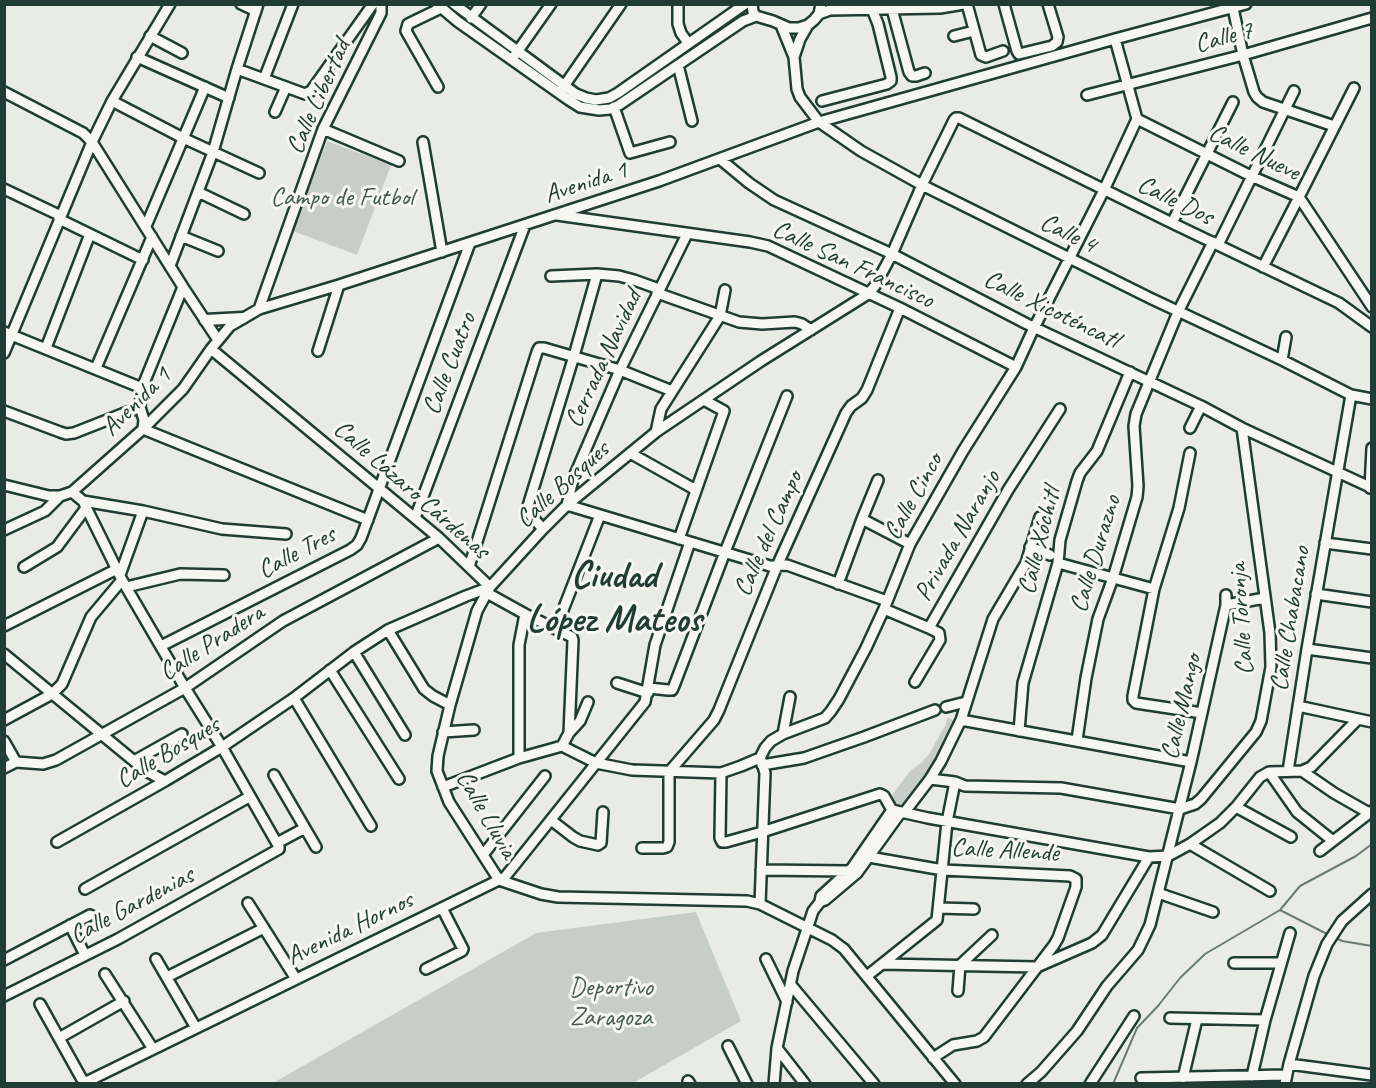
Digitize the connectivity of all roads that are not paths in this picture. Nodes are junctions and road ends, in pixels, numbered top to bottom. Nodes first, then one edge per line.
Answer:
1 (170, 4) edge
2 (241, 4) edge
3 (293, 4) edge
4 (373, 4) edge
5 (381, 4) edge
6 (454, 4) edge
7 (481, 4) edge
8 (551, 4) edge
9 (621, 4) edge
10 (678, 4) edge
11 (745, 4) edge
12 (752, 4) edge
13 (965, 4) edge
14 (1004, 4) edge
15 (1048, 4) edge
16 (1246, 4) edge
17 (439, 6) edge
18 (257, 8) edge
19 (1233, 8) junction
20 (820, 9) edge
21 (872, 9) junction
22 (892, 9) junction
23 (756, 16) junction
24 (471, 18) junction
25 (1371, 18) edge
26 (781, 25) junction
27 (808, 25) junction
28 (974, 31) junction
29 (150, 36) junction
30 (954, 36) dead end
31 (1115, 39) junction
32 (688, 43) junction
33 (1004, 51) dead end
34 (182, 53) dead end
35 (1243, 55) junction
36 (515, 56) junction
37 (137, 57) junction
38 (794, 57) junction
39 (664, 61) junction
40 (675, 67) junction
41 (237, 69) junction
42 (925, 73) dead end
43 (264, 79) junction
44 (1128, 85) junction
45 (205, 87) junction
46 (286, 87) junction
47 (438, 87) dead end
48 (1354, 88) dead end
49 (562, 89) junction
50 (1293, 91) dead end
51 (4, 92) edge
52 (1088, 94) dead end
53 (229, 98) junction
54 (112, 101) junction
55 (822, 101) dead end
56 (1233, 102) dead end
57 (614, 107) junction
58 (1284, 109) junction
59 (275, 112) dead end
60 (956, 118) joint
61 (1137, 119) junction
62 (692, 121) dead end
63 (819, 122) junction
64 (1334, 126) junction
65 (323, 129) junction
66 (183, 138) junction
67 (92, 142) junction
68 (423, 142) dead end
69 (670, 142) dead end
70 (215, 153) junction
71 (1206, 154) junction
72 (720, 159) junction
73 (399, 161) dead end
74 (259, 173) dead end
75 (1251, 176) junction
76 (922, 185) junction
77 (4, 189) edge
78 (1104, 190) junction
79 (198, 192) junction
80 (1299, 197) junction
81 (244, 213) dead end
82 (556, 215) junction
83 (60, 218) junction
84 (1172, 223) junction
85 (525, 225) junction
86 (146, 226) junction
87 (90, 234) junction
88 (687, 234) junction
89 (181, 236) junction
90 (152, 237) junction
91 (470, 243) junction
92 (1215, 243) junction
93 (218, 251) dead end
94 (442, 252) junction
95 (892, 254) junction
96 (1069, 258) junction
97 (143, 260) junction
98 (170, 266) junction
99 (1263, 267) junction
100 (597, 274) junction
101 (551, 276) dead end
102 (339, 285) junction
103 (183, 287) junction
104 (725, 290) dead end
105 (658, 291) junction
106 (868, 294) junction
107 (1371, 307) edge
108 (900, 308) junction
109 (259, 309) junction
110 (1178, 312) junction
111 (720, 316) junction
112 (243, 318) junction
113 (205, 320) junction
114 (1035, 327) junction
115 (1371, 327) edge
116 (811, 330) junction
117 (9, 333) edge
118 (1286, 337) dead end
119 (218, 340) junction
120 (46, 348) junction
121 (211, 349) junction
122 (318, 351) dead end
123 (4, 353) edge
124 (574, 356) junction
125 (1282, 360) junction
126 (1016, 367) junction
127 (96, 368) junction
128 (620, 370) junction
129 (1130, 372) junction
130 (1149, 381) junction
131 (142, 388) junction
132 (672, 391) junction
133 (1351, 395) junction
134 (787, 396) dead end
135 (1371, 399) edge
136 (704, 400) junction
137 (1201, 406) junction
138 (140, 407) junction
139 (1060, 410) dead end
140 (4, 411) edge
141 (1190, 428) dead end
142 (1242, 428) junction
143 (143, 429) junction
144 (656, 432) junction
145 (1371, 448) edge
146 (630, 453) junction
147 (1190, 453) dead end
148 (1338, 473) junction
149 (878, 480) dead end
150 (4, 485) edge
151 (380, 488) junction
152 (1371, 488) edge
153 (696, 490) junction
154 (72, 492) junction
155 (60, 496) junction
156 (84, 504) junction
157 (567, 505) junction
158 (143, 511) junction
159 (600, 515) junction
160 (1040, 517) dead end
161 (415, 518) junction
162 (862, 519) junction
163 (368, 520) junction
164 (543, 529) junction
165 (4, 530) edge
166 (286, 534) dead end
167 (438, 538) junction
168 (679, 539) junction
169 (690, 542) junction
170 (1324, 543) junction
171 (910, 544) junction
172 (1030, 547) junction
173 (1371, 549) edge
174 (725, 552) junction
175 (1050, 555) dead end
176 (1058, 563) junction
177 (777, 566) junction
178 (24, 567) dead end
179 (469, 567) junction
180 (224, 575) dead end
181 (121, 578) junction
182 (1113, 578) junction
183 (838, 584) junction
184 (1154, 589) junction
185 (488, 590) junction
186 (1316, 594) junction
187 (1226, 595) dead end
188 (1265, 598) junction
189 (1371, 602) edge
190 (886, 605) junction
191 (1226, 606) junction
192 (525, 614) junction
193 (4, 626) edge
194 (556, 628) junction
195 (929, 628) junction
196 (388, 630) junction
197 (161, 646) junction
198 (1307, 649) junction
199 (354, 652) junction
200 (4, 654) edge
201 (1371, 658) edge
202 (330, 670) junction
203 (915, 682) dead end
204 (617, 683) dead end
205 (185, 688) junction
206 (648, 691) junction
207 (52, 694) junction
208 (790, 697) dead end
209 (294, 698) junction
210 (588, 702) dead end
211 (966, 702) junction
212 (450, 705) junction
213 (1298, 706) junction
214 (946, 707) dead end
215 (935, 710) dead end
216 (1202, 713) junction
217 (1358, 719) junction
218 (4, 720) edge
219 (961, 720) junction
220 (1371, 723) edge
221 (474, 730) dead end
222 (1019, 730) junction
223 (443, 732) junction
224 (569, 733) junction
225 (102, 734) junction
226 (182, 734) dead end
227 (783, 734) junction
228 (405, 735) dead end
229 (1077, 740) junction
230 (4, 741) edge
231 (562, 746) junction
232 (222, 747) junction
233 (519, 758) junction
234 (761, 761) junction
235 (16, 762) junction
236 (134, 762) junction
237 (1191, 762) junction
238 (596, 763) junction
239 (4, 768) edge
240 (437, 771) joint
241 (1288, 771) junction
242 (1302, 771) junction
243 (669, 772) junction
244 (1269, 772) junction
245 (721, 773) junction
246 (274, 776) dead end
247 (545, 776) dead end
248 (399, 779) dead end
249 (930, 779) junction
250 (165, 782) junction
251 (955, 783) junction
252 (443, 788) junction
253 (249, 797) junction
254 (1236, 807) junction
255 (1180, 809) junction
256 (603, 812) dead end
257 (899, 812) junction
258 (1370, 812) edge
259 (551, 820) junction
260 (947, 822) junction
261 (372, 826) dead end
262 (305, 828) junction
263 (762, 832) junction
264 (1291, 837) dead end
265 (1333, 841) junction
266 (57, 842) dead end
267 (1190, 844) junction
268 (278, 846) junction
269 (316, 848) dead end
270 (642, 848) dead end
271 (1320, 851) dead end
272 (483, 855) junction
273 (1168, 856) junction
274 (869, 857) junction
275 (1149, 857) junction
276 (761, 870) junction
277 (943, 870) junction
278 (852, 873) junction
279 (499, 880) junction
280 (85, 889) dead end
281 (1270, 891) dead end
282 (1158, 892) junction
283 (1371, 894) edge
284 (248, 903) dead end
285 (760, 904) junction
286 (442, 908) junction
287 (939, 908) junction
288 (974, 909) dead end
289 (1214, 912) dead end
290 (90, 915) dead end
291 (70, 925) junction
292 (264, 928) junction
293 (807, 928) junction
294 (1290, 933) dead end
295 (992, 935) dead end
296 (85, 955) junction
297 (766, 958) dead end
298 (156, 959) dead end
299 (4, 960) edge
300 (1234, 963) dead end
301 (1281, 963) junction
302 (882, 964) junction
303 (960, 965) junction
304 (1037, 967) junction
305 (426, 969) dead end
306 (105, 974) dead end
307 (867, 976) junction
308 (167, 977) junction
309 (296, 979) junction
310 (791, 985) junction
311 (958, 991) dead end
312 (4, 996) edge
313 (123, 1001) junction
314 (787, 1002) junction
315 (40, 1004) dead end
316 (1134, 1016) dead end
317 (1170, 1018) dead end
318 (1197, 1019) junction
319 (1265, 1020) junction
320 (196, 1028) junction
321 (59, 1038) junction
322 (728, 1046) dead end
323 (153, 1048) junction
324 (777, 1048) junction
325 (933, 1058) junction
326 (1289, 1064) junction
327 (1371, 1075) edge
328 (1252, 1076) junction
329 (1141, 1078) dead end
330 (1183, 1078) junction
331 (1285, 1079) edge
332 (1200, 1081) edge
333 (83, 1083) edge
334 (747, 1083) edge
335 (774, 1083) edge
336 (805, 1083) edge
337 (874, 1083) edge
338 (955, 1083) edge
339 (1027, 1083) edge
340 (1090, 1083) edge

1 - 29 street
2 - 18 street
3 - 43 street
4 - 46 street
5 - 65 street, Calle Libertad
6 - 24 street
7 - 24 street
8 - 36 street
9 - 49 street
10 - 32 street
11 - 32 street
12 - 23 street
13 - 22 street
13 - 28 street
14 - 15 street
16 - 19 street, Avenida 1
17 - 36 street
17 - 47 street
18 - 41 street
19 - 31 street, Avenida 1
19 - 35 street
20 - 21 street
20 - 27 street
21 - 22 street
21 - 55 street
22 - 42 street
23 - 26 street
23 - 40 street
24 - 36 street
25 - 35 street, Calle 7
26 - 27 street
26 - 38 street, Calle 4
27 - 38 street, Calle 4
28 - 30 street
28 - 33 street
29 - 34 street
29 - 37 street
31 - 44 street
31 - 63 street, Avenida 1
32 - 39 street
35 - 44 street, Calle 7
35 - 58 street
36 - 49 street
37 - 45 street
37 - 54 street
38 - 63 street, Calle 4
39 - 40 street
39 - 49 street
40 - 57 street
40 - 62 street
41 - 43 street
41 - 53 street
43 - 46 street
44 - 52 street, Calle 7
44 - 61 street
45 - 53 street
45 - 66 street
46 - 59 street
48 - 64 street
49 - 57 street
50 - 58 street, Calle Durazno
51 - 67 street
53 - 70 street
54 - 66 street
54 - 67 street
56 - 71 street
57 - 69 street
58 - 64 street
58 - 75 street, Calle Durazno
60 - 76 street, Calle Bosques
60 - 78 street, Calle Dos
61 - 71 street, Calle Nueve
61 - 78 street, Calle Cinco
63 - 72 street, Avenida 1
63 - 76 street, Calle 4
64 - 80 street
65 - 73 street
65 - 109 street, Calle Libertad
66 - 70 street
66 - 86 street
67 - 83 street
67 - 86 street
68 - 94 street
70 - 74 street
70 - 79 street
71 - 75 street, Calle Nueve
71 - 84 street
72 - 82 street, Avenida 1
72 - 95 street, Calle Xicoténcatl
75 - 80 street, Calle Nueve
75 - 92 street, Calle Durazno
76 - 95 street, Calle Bosques
76 - 96 street, Calle 4
77 - 83 street
78 - 84 street, Calle Dos
78 - 96 street, Calle Cinco
79 - 81 street
79 - 89 street
80 - 99 street
80 - 107 street, Calle Nueve
82 - 85 street, Avenida 1
82 - 88 street, Calle San Francisco
83 - 87 street
83 - 117 street
84 - 92 street, Calle Dos
85 - 91 street, Avenida 1
85 - 161 street, Calle Cuatro
86 - 90 street
87 - 97 street
87 - 120 street
88 - 105 street, Cerrada Navidad
88 - 106 street, Calle San Francisco
89 - 93 street
89 - 98 street
90 - 97 street
90 - 98 street
91 - 94 street, Avenida 1
91 - 151 street, Calle Tres
92 - 99 street, Calle Dos
92 - 110 street, Calle Durazno
94 - 102 street, Avenida 1
95 - 106 street, Calle Bosques
95 - 114 street, Calle Xicoténcatl
96 - 110 street, Calle 4
96 - 114 street, Calle Cinco
97 - 127 street
98 - 103 street
99 - 115 street, Calle Dos
100 - 101 street
100 - 105 street
100 - 124 street
102 - 109 street, Avenida 1
102 - 122 street
103 - 113 street
103 - 131 street
104 - 111 street
105 - 111 street
105 - 128 street, Cerrada Navidad
106 - 108 street, Calle San Francisco
106 - 116 street, Calle Bosques
108 - 126 street, Calle San Francisco
108 - 177 street, Calle del Campo
109 - 112 street, Avenida 1
110 - 125 street, Calle 4
110 - 130 street, Calle Durazno
111 - 116 street
111 - 132 street
112 - 113 main road
112 - 119 street, Avenida 1
113 - 119 street
114 - 126 street, Calle Cinco
114 - 129 street, Calle Xicoténcatl
116 - 136 street, Calle Bosques
117 - 120 street
117 - 123 street
118 - 125 street
119 - 121 street, Avenida 1
120 - 127 street
121 - 143 street, Avenida 1
121 - 151 street, Calle Lázaro Cárdenas
124 - 128 street
124 - 164 street
124 - 179 street
125 - 133 street, Calle 4
126 - 171 street, Calle Cinco
127 - 131 street
128 - 132 street
128 - 157 street, Cerrada Navidad
129 - 130 street, Calle Xicoténcatl
129 - 176 street, Calle Xóchitl
130 - 137 street, Calle Xicoténcatl
130 - 182 street, Calle Durazno
131 - 138 street
132 - 144 street
133 - 135 street, Calle 4
133 - 148 street, Calle Chabacano
134 - 174 street
136 - 144 street, Calle Bosques
136 - 153 street
137 - 141 street
137 - 142 street, Calle Xicoténcatl
138 - 140 street
138 - 143 street
139 - 195 street, Privada Naranjo
142 - 148 street, Calle Xicoténcatl
142 - 188 street, Calle Toronja
143 - 154 street, Avenida 1
143 - 163 street
144 - 146 street, Calle Bosques
145 - 152 street
146 - 153 street
146 - 157 street, Calle Bosques
147 - 184 street
148 - 152 street, Calle Xicoténcatl
148 - 170 street, Calle Chabacano
149 - 162 street
150 - 155 street, Avenida 1
151 - 161 street, Calle Lázaro Cárdenas
151 - 163 street, Calle Tres
153 - 168 street
154 - 155 street, Avenida 1
154 - 156 street
155 - 165 street
156 - 158 street
156 - 178 street
156 - 181 street
157 - 159 street
157 - 164 street, Calle Bosques
158 - 166 street
158 - 181 street
159 - 168 street
159 - 194 street
160 - 172 street
161 - 167 street, Calle Lázaro Cárdenas
162 - 171 street
162 - 183 street
163 - 197 street, Calle Tres
164 - 185 street, Calle Bosques
167 - 179 street, Calle Lázaro Cárdenas
167 - 205 street, Calle Pradera
168 - 169 street
169 - 174 street
169 - 206 street
170 - 173 street
170 - 186 street, Calle Chabacano
171 - 190 street, Calle Cinco
172 - 175 street
172 - 211 street
174 - 177 street
174 - 206 street
176 - 182 street
176 - 222 street, Calle Xóchitl
177 - 183 street
177 - 243 street, Calle del Campo
179 - 185 street, Calle Lázaro Cárdenas
180 - 181 street
181 - 193 street
181 - 197 street
181 - 207 street
182 - 184 street
182 - 229 street, Calle Durazno
183 - 190 street
184 - 216 street
185 - 192 street
185 - 196 street, Calle Bosques
185 - 212 street, Calle Lázaro Cárdenas
186 - 189 street
186 - 198 street, Calle Chabacano
187 - 191 street, Calle Mango
188 - 191 street
188 - 255 street, Calle Toronja
190 - 195 street
190 - 227 street, Calle Cinco
191 - 216 street, Calle Mango
192 - 194 street
192 - 233 street
194 - 224 street
195 - 203 street, Privada Naranjo
196 - 199 street, Calle Bosques
196 - 212 street
197 - 205 street
198 - 201 street
198 - 213 street, Calle Chabacano
199 - 202 street, Calle Bosques
199 - 228 street
200 - 207 street
202 - 209 street, Calle Bosques
202 - 248 street
204 - 206 street
205 - 225 street, Calle Pradera
205 - 232 street
206 - 238 street, Avenida Hornos
207 - 218 street
207 - 225 street
208 - 227 street
209 - 232 street, Calle Bosques
209 - 261 street
210 - 224 street
211 - 214 street
211 - 219 street
212 - 223 street, Calle Lázaro Cárdenas
213 - 217 street
213 - 241 street, Calle Chabacano
215 - 234 street
216 - 237 street, Calle Mango
217 - 220 street
217 - 242 street
219 - 222 street
219 - 249 street
221 - 223 street
222 - 229 street
223 - 240 street, Calle Lázaro Cárdenas
224 - 231 street
225 - 235 street, Calle Pradera
225 - 236 street
226 - 236 street
227 - 234 street, Calle Cinco
229 - 237 street
230 - 235 street
231 - 233 street
231 - 238 street, Calle Cinco
232 - 250 street, Calle Bosques
232 - 253 street
233 - 252 street
234 - 245 street, Calle Cinco
234 - 263 street
235 - 239 street, Calle Pradera
236 - 250 street
237 - 255 street, Calle Mango
238 - 243 street, Calle Cinco
238 - 259 street, Avenida Hornos
240 - 252 street, Calle Lluvia
241 - 242 street
241 - 244 street
242 - 258 street
243 - 245 street, Calle Cinco
243 - 270 street
244 - 254 street
244 - 265 street
245 - 263 street
246 - 262 street
247 - 272 street
249 - 251 street
249 - 257 street
250 - 266 street, Calle Bosques
251 - 255 street
251 - 260 street
252 - 272 street, Calle Lluvia
253 - 268 street
253 - 280 street
254 - 264 street
254 - 267 street
255 - 273 street, Calle Mango
256 - 259 street
257 - 260 street
257 - 263 street
257 - 274 street
257 - 278 street
258 - 265 street
259 - 279 street, Avenida Hornos
260 - 275 street
260 - 277 street
262 - 268 street, Calle Gardenias
262 - 269 street
263 - 276 street
265 - 271 street
267 - 273 street
267 - 281 street
268 - 296 street, Calle Gardenias
272 - 279 street, Calle Lluvia
273 - 275 street
273 - 282 street, Calle Mango
274 - 277 street, Calle Allende
274 - 278 street
275 - 304 street
276 - 278 street
276 - 285 street
277 - 287 street
277 - 304 street, Calle Allende
278 - 293 street
279 - 285 street
279 - 286 street, Avenida Hornos
282 - 289 street
282 - 339 street, Calle Mango
283 - 326 street
284 - 292 street
285 - 293 street
286 - 305 street
286 - 309 street, Avenida Hornos
287 - 288 street
287 - 302 street
290 - 291 street
291 - 296 street
291 - 299 street
292 - 308 street
292 - 309 street
293 - 307 street
293 - 310 street
294 - 301 street
295 - 303 street
296 - 312 street, Calle Gardenias
297 - 314 street
298 - 308 street
300 - 301 street
301 - 319 street
302 - 303 street
302 - 307 street
303 - 304 street
303 - 311 street
304 - 325 street, Calle Allende
306 - 313 street
307 - 325 street
308 - 320 street
309 - 320 street, Avenida Hornos
310 - 314 street
310 - 337 street
313 - 321 street
313 - 323 street
314 - 324 street
315 - 321 street
316 - 340 street
317 - 318 street
318 - 319 street
318 - 330 street
319 - 328 street
320 - 323 street, Avenida Hornos
321 - 333 street
322 - 334 street
323 - 333 street, Avenida Hornos
324 - 335 street
324 - 336 street
325 - 338 street
326 - 327 street
326 - 331 street
328 - 331 street
328 - 332 street
329 - 330 street
330 - 332 street

